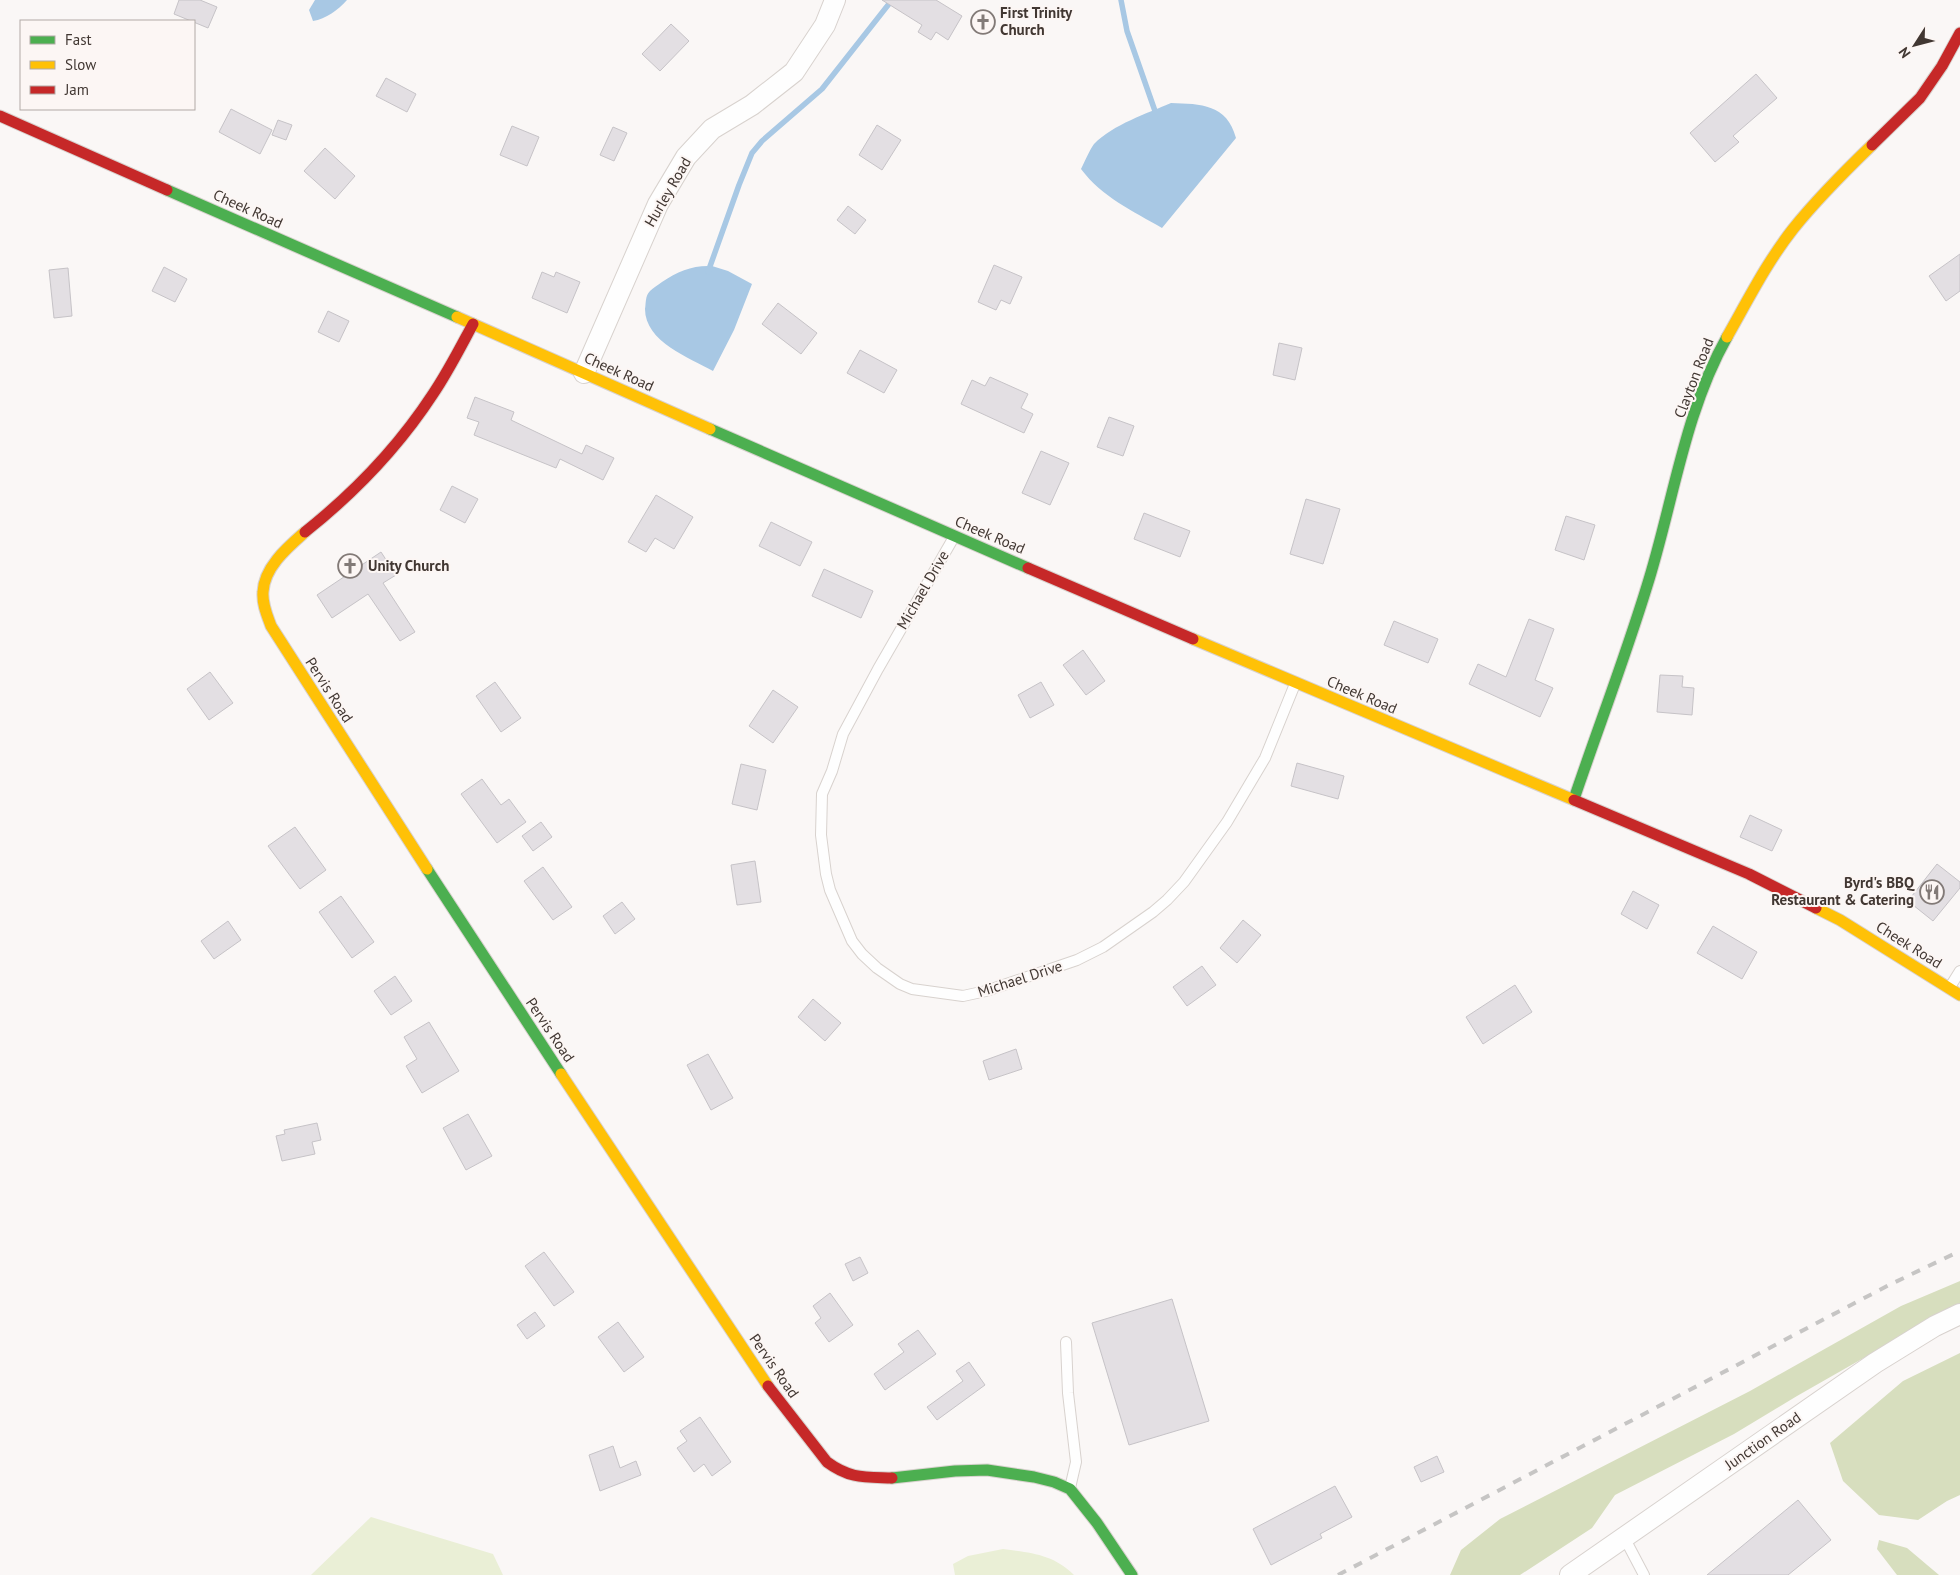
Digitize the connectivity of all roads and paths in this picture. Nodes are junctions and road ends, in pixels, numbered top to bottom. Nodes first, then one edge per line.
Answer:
1 (835, 0) edge
2 (1960, 33) edge
3 (0, 116) edge
4 (473, 324) junction
5 (584, 373) junction
6 (954, 536) junction
7 (1296, 683) junction
8 (1574, 799) junction
9 (1960, 971) edge
10 (1949, 988) junction
11 (1960, 995) edge
12 (1960, 1314) edge
13 (1066, 1342) dead end
14 (1070, 1489) junction
15 (1624, 1538) junction
16 (1132, 1575) edge
17 (1570, 1575) edge
18 (1644, 1575) edge

1 - 5 street, Hurley Road
2 - 8 street, Clayton Road
3 - 4 street, Cheek Road
4 - 5 street, Cheek Road
4 - 14 street, Pervis Road
5 - 6 street, Cheek Road
6 - 7 street, Cheek Road
6 - 7 lane, Michael Drive
7 - 8 street, Cheek Road
8 - 10 street, Cheek Road
9 - 10 lane
10 - 11 street, Cheek Road
12 - 15 street, Junction Road
13 - 14 lane
14 - 16 street
15 - 17 street, Junction Road
15 - 18 lane

